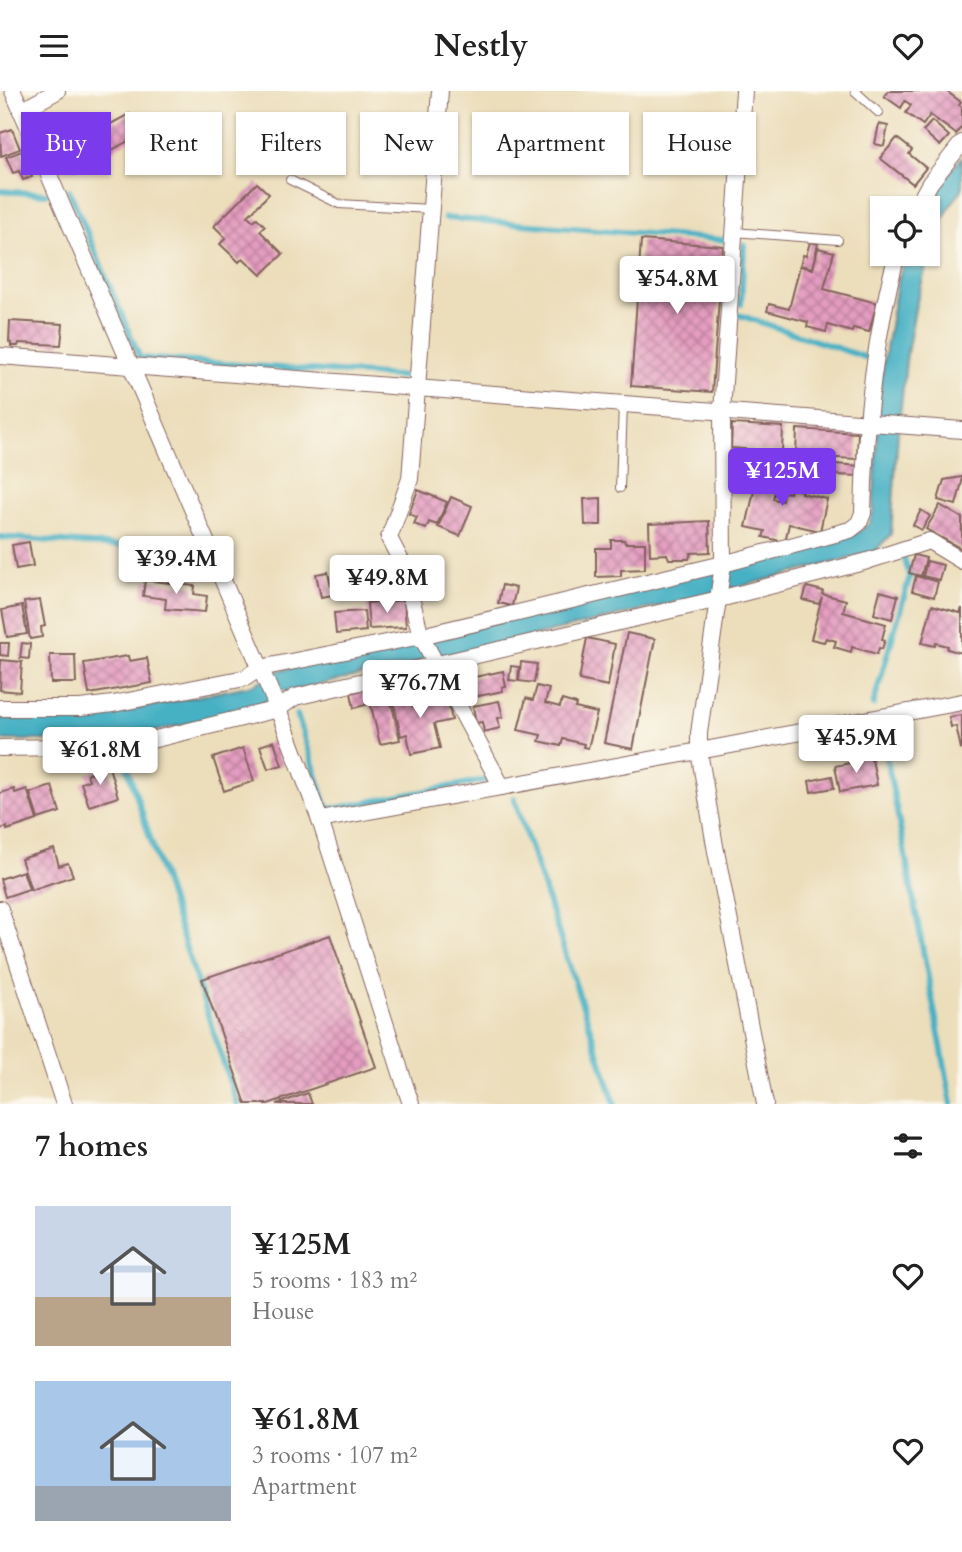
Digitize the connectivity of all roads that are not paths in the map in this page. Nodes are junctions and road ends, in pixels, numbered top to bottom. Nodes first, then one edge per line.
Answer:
1 (13, 91) edge
2 (57, 91) edge
3 (440, 91) edge
4 (744, 91) edge
5 (855, 91) edge
6 (21, 111) junction
7 (879, 113) dead end
8 (962, 143) edge
9 (290, 180) dead end
10 (923, 196) edge
11 (432, 209) junction
12 (734, 232) junction
13 (838, 240) dead end
14 (894, 266) edge
15 (0, 356) edge
16 (132, 366) junction
17 (418, 389) junction
18 (623, 404) junction
19 (722, 411) junction
20 (868, 423) junction
21 (962, 430) edge
22 (620, 488) dead end
23 (962, 561) edge
24 (723, 566) junction
25 (719, 597) junction
26 (422, 637) junction
27 (436, 663) junction
28 (261, 671) junction
29 (962, 702) edge
30 (277, 705) junction
31 (0, 708) edge
32 (0, 748) edge
33 (699, 751) junction
34 (502, 787) junction
35 (320, 820) junction
36 (0, 909) edge
37 (64, 1104) edge
38 (411, 1104) edge
39 (765, 1104) edge

1 - 6 street
2 - 6 street
3 - 11 street
4 - 12 street
5 - 7 lane
6 - 16 street
8 - 10 street
9 - 11 lane
11 - 17 street
12 - 13 lane
12 - 19 street
14 - 20 street
15 - 16 street
16 - 17 street
16 - 28 street
17 - 18 street
17 - 26 street
18 - 19 street
18 - 22 lane
19 - 20 street
19 - 24 street
20 - 21 street
20 - 24 street
23 - 25 street
24 - 25 street
24 - 26 street
25 - 27 street
25 - 33 street
26 - 27 street
26 - 28 street
27 - 30 street
27 - 34 street
28 - 30 street
28 - 31 street
29 - 33 street
30 - 32 street
30 - 35 street
33 - 34 street
33 - 39 street
34 - 35 street
35 - 38 street
36 - 37 street

